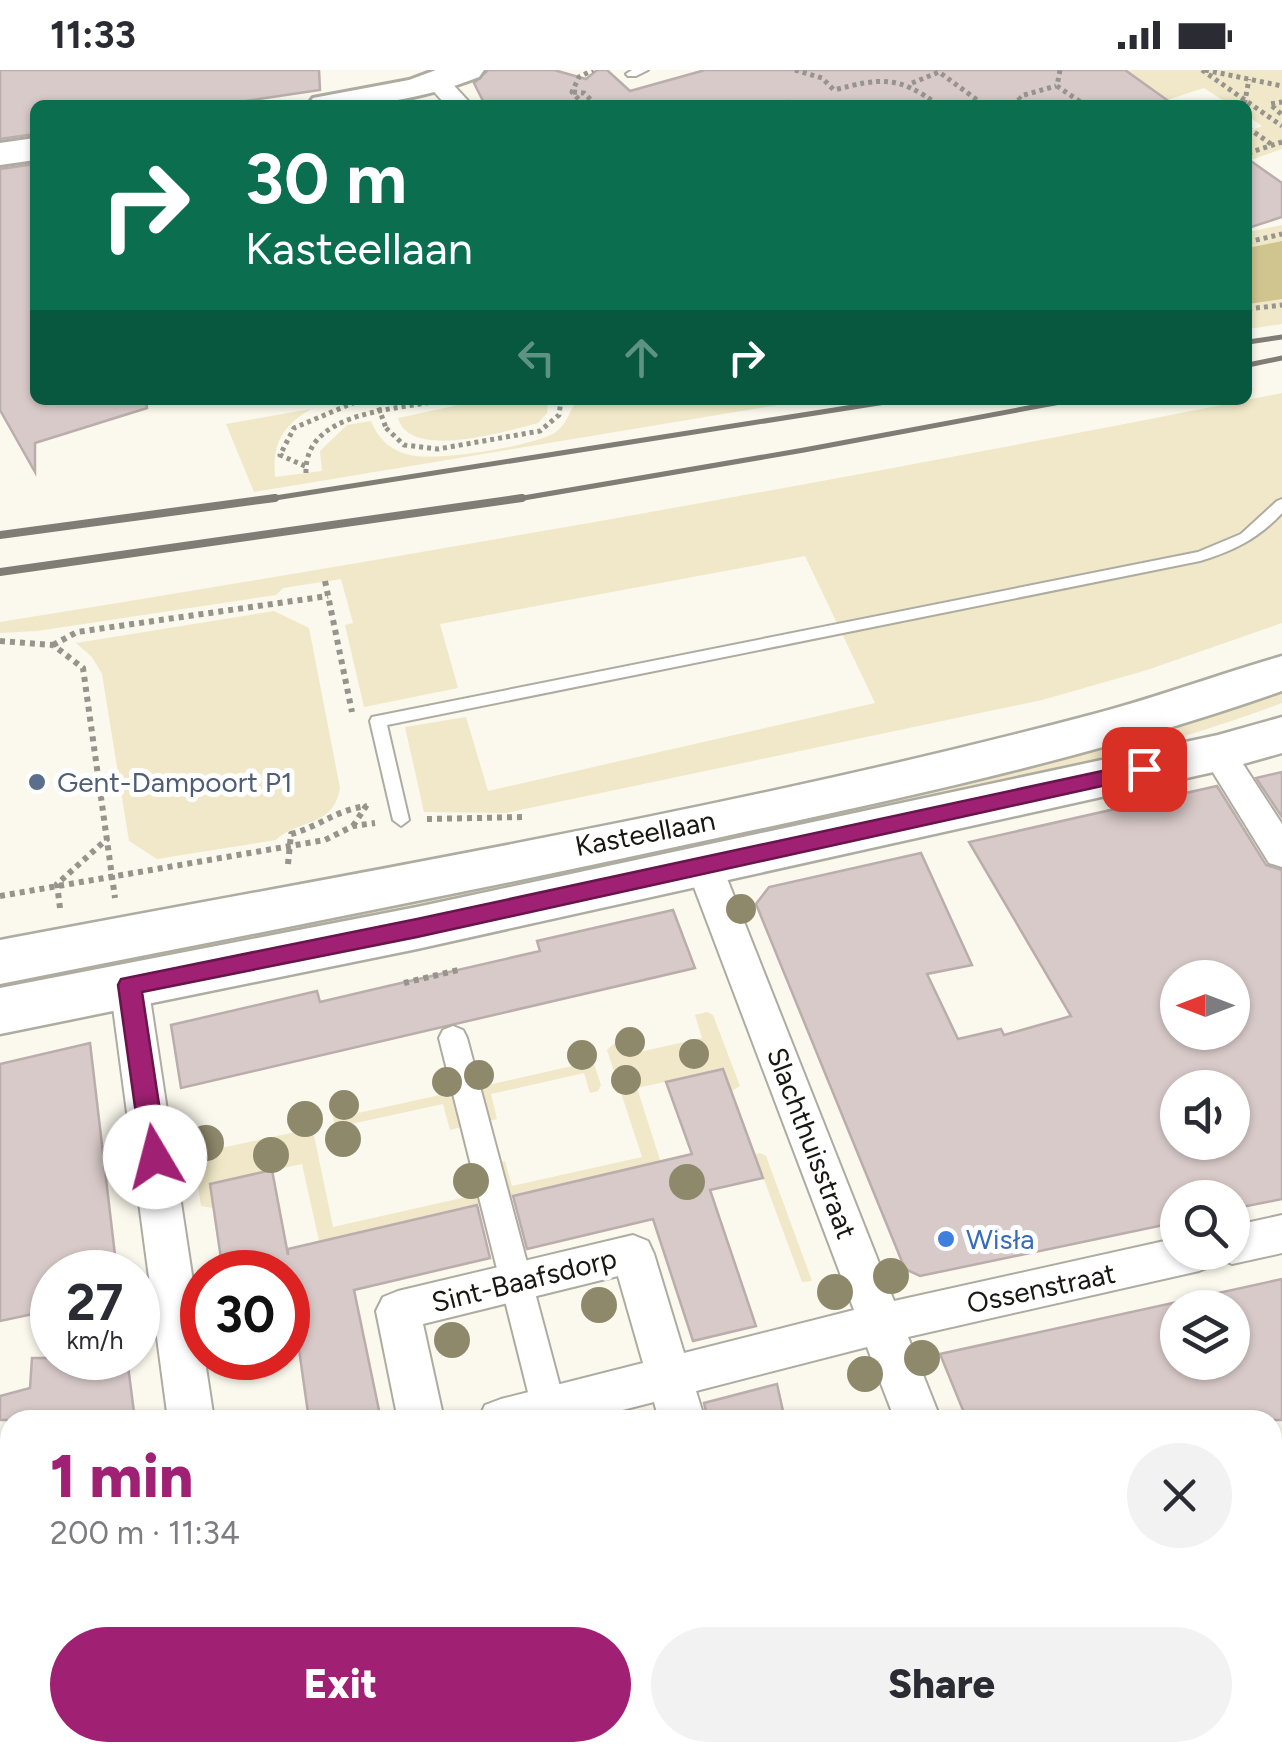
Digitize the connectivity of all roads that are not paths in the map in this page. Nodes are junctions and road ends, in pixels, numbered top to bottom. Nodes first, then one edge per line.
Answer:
1 (455, 86) edge
2 (360, 100) edge
3 (30, 149) edge
4 (0, 154) edge
5 (1282, 504) edge
6 (1282, 673) edge
7 (1282, 735) edge
8 (1218, 753) junction
9 (401, 820) road end
10 (1282, 853) edge
11 (704, 866) junction
12 (0, 962) edge
13 (129, 985) junction
14 (0, 1011) edge
15 (453, 1038) dead end
16 (1282, 1234) edge
17 (1250, 1241) edge
18 (1160, 1261) edge
19 (516, 1282) junction
20 (882, 1323) junction
21 (669, 1378) junction
22 (190, 1410) edge
23 (419, 1410) edge
24 (549, 1410) edge
25 (563, 1410) edge
26 (679, 1410) edge
27 (914, 1410) edge

1 - 2 main road
3 - 4 main road
5 - 9 lane
6 - 12 main road, Kasteellaan
7 - 8 main road, Kasteellaan
8 - 10 street
8 - 11 main road, Kasteellaan
11 - 13 main road, Kasteellaan
11 - 20 street, Slachthuisstraat
13 - 14 main road, Kasteellaan
13 - 22 street
15 - 19 street
16 - 17 street
18 - 20 street, Ossenstraat
19 - 21 street, Sint-Baafsdorp
19 - 23 street, Sint-Baafsdorp
19 - 24 street
20 - 21 street
20 - 27 street, Slachthuisstraat
21 - 25 street
21 - 26 street, Sint-Baafsdorp

